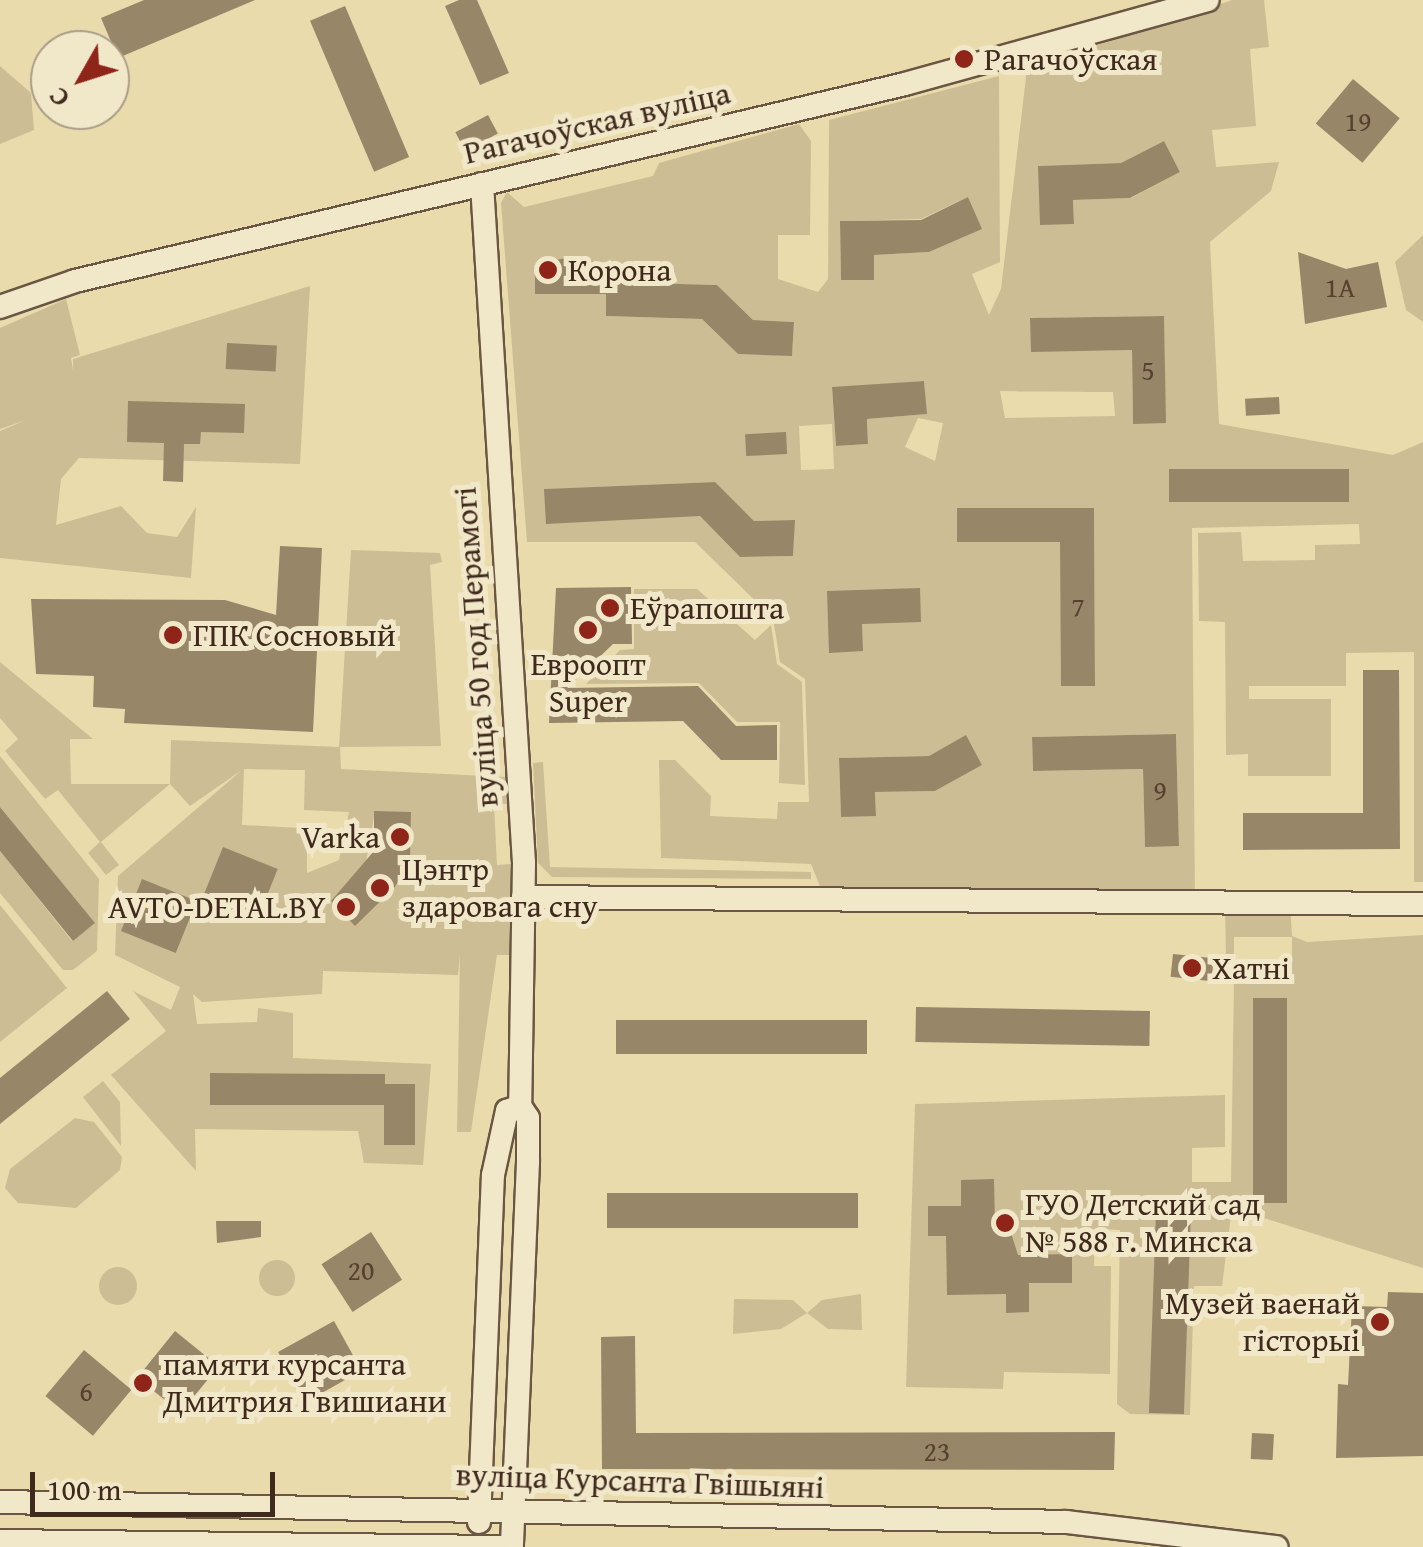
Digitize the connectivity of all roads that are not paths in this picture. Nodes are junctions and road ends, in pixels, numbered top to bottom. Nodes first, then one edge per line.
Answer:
1 (1208, 0) edge
2 (482, 184) junction
3 (0, 306) edge
4 (523, 897) junction
5 (1423, 904) edge
6 (520, 1106) junction
7 (0, 1502) edge
8 (479, 1511) junction
9 (512, 1512) junction
10 (0, 1542) edge
11 (490, 1546) edge
12 (512, 1547) edge
13 (1277, 1547) edge

1 - 2 street, Рагачоўская вуліца
2 - 3 street, Рагачоўская вуліца
2 - 4 street, вуліца 50 год Перамогі
4 - 5 street
4 - 6 street, вуліца 50 год Перамогі
6 - 8 street, вуліца 50 год Перамогі
6 - 9 street, вуліца 50 год Перамогі
7 - 8 street, вуліца Курсанта Гвішыяні
8 - 9 street, вуліца Курсанта Гвішыяні
8 - 11 street, вуліца 50 год Перамогі
9 - 12 street, вуліца 50 год Перамогі
9 - 13 street, вуліца Курсанта Гвішыяні
10 - 11 street, вуліца Курсанта Гвішыяні

